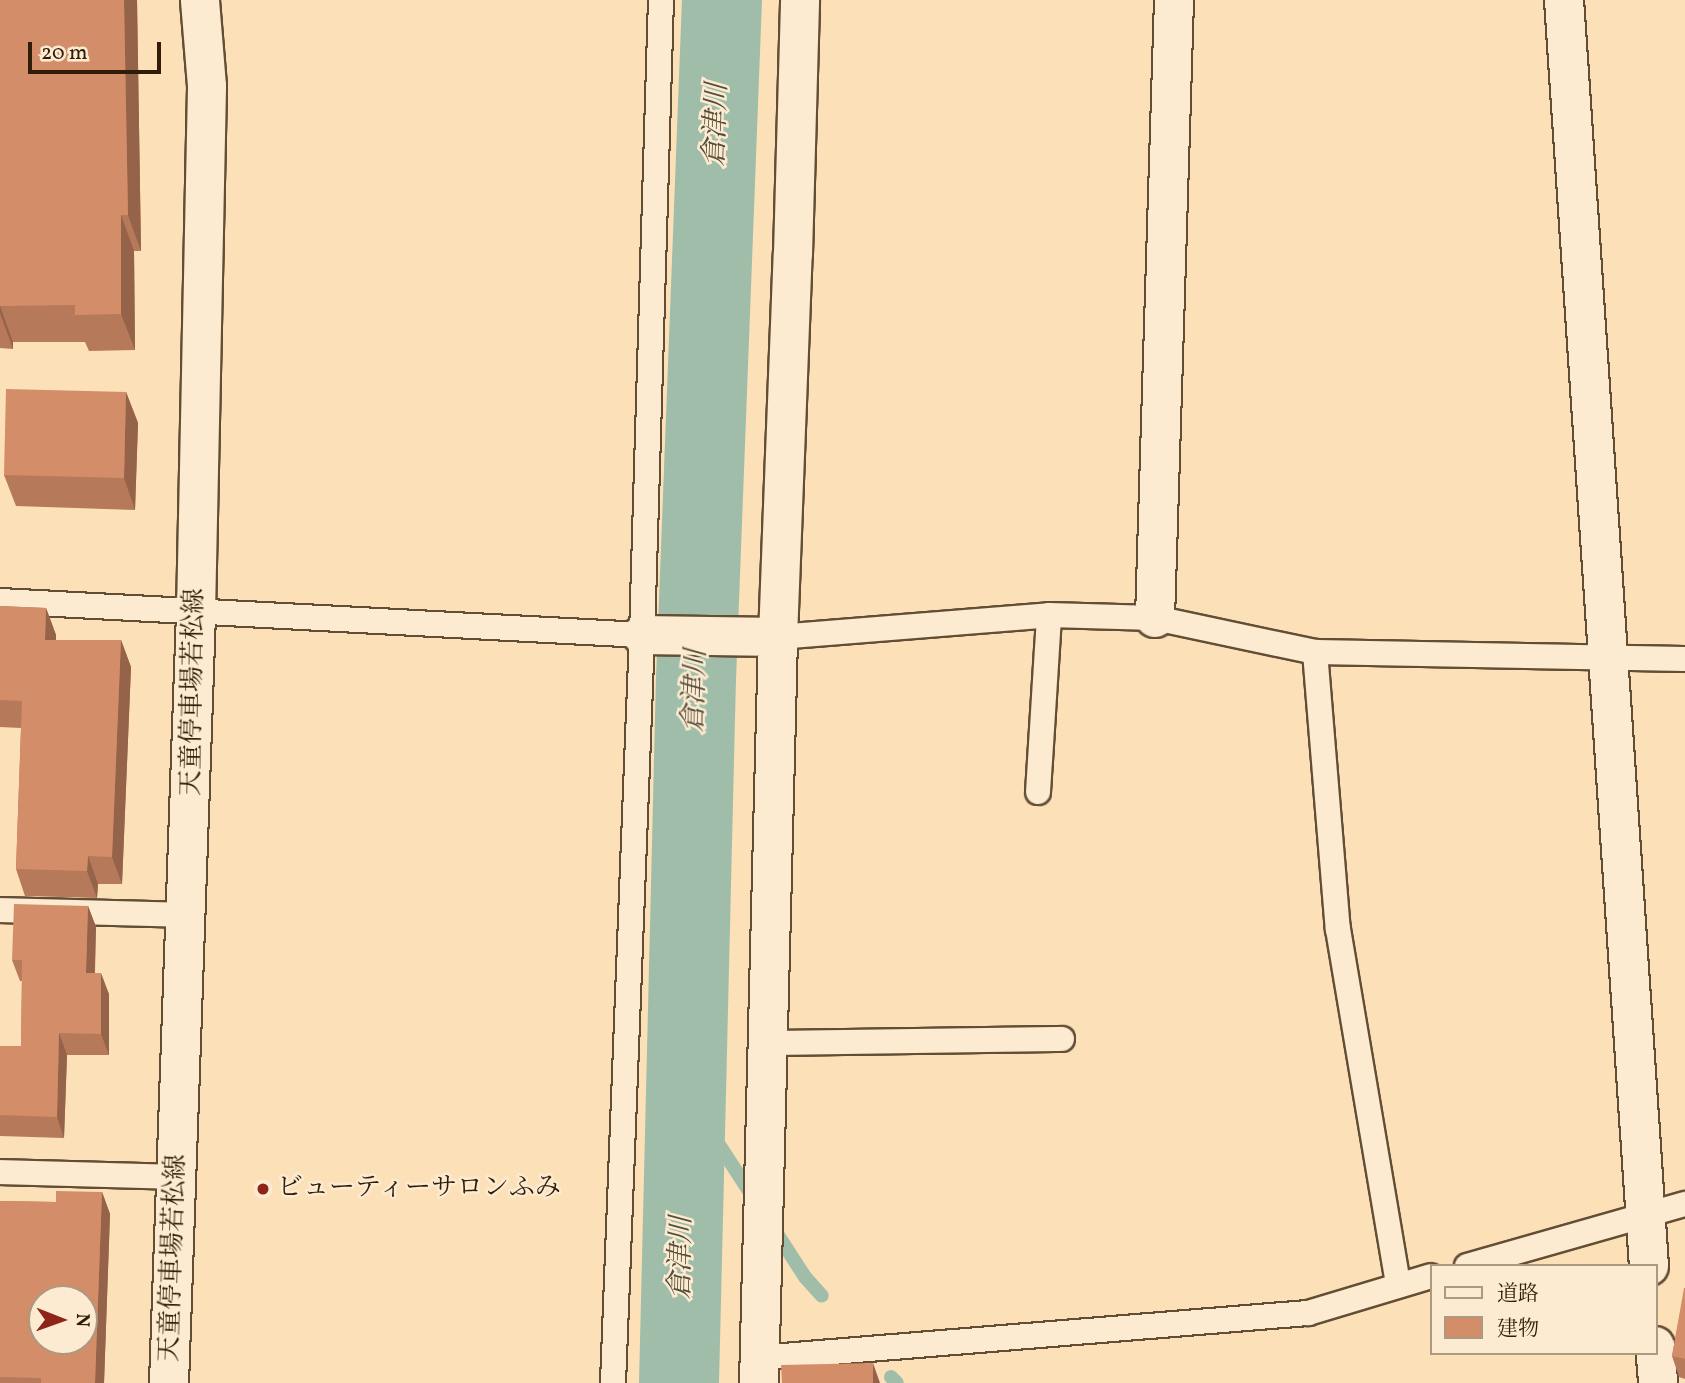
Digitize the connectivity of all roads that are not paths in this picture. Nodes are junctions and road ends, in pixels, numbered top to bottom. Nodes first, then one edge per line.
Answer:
1 (200, 0) edge
2 (662, 0) edge
3 (800, 0) edge
4 (1174, 0) edge
5 (1564, 0) edge
6 (0, 601) edge
7 (196, 613) junction
8 (1049, 615) junction
9 (1155, 618) junction
10 (651, 636) junction
11 (765, 637) junction
12 (1315, 652) junction
13 (1608, 657) junction
14 (1685, 660) edge
15 (1038, 792) dead end
16 (0, 910) edge
17 (188, 915) junction
18 (1062, 1039) dead end
19 (768, 1043) junction
20 (0, 1172) edge
21 (177, 1177) junction
22 (1685, 1204) edge
23 (1645, 1215) junction
24 (1473, 1264) edge
25 (1649, 1264) edge
26 (1430, 1276) edge
27 (1398, 1285) junction
28 (1656, 1355) edge
29 (759, 1371) edge
30 (169, 1383) edge
31 (613, 1383) edge
32 (1658, 1383) edge

1 - 7 street, 天童停車場若松線
2 - 10 lane
3 - 11 street
4 - 9 street
5 - 13 street
6 - 7 lane
7 - 10 lane
7 - 17 street, 天童停車場若松線
8 - 9 lane
8 - 11 lane
8 - 15 lane
9 - 12 lane
10 - 11 street
10 - 31 lane
11 - 19 street
12 - 13 lane
12 - 27 lane
13 - 14 lane
13 - 23 street
16 - 17 lane
17 - 21 street, 天童停車場若松線
18 - 19 lane
19 - 29 street
20 - 21 lane
21 - 30 street, 天童停車場若松線
22 - 23 lane
23 - 24 lane
23 - 25 street
26 - 27 lane
27 - 29 lane
28 - 32 street

